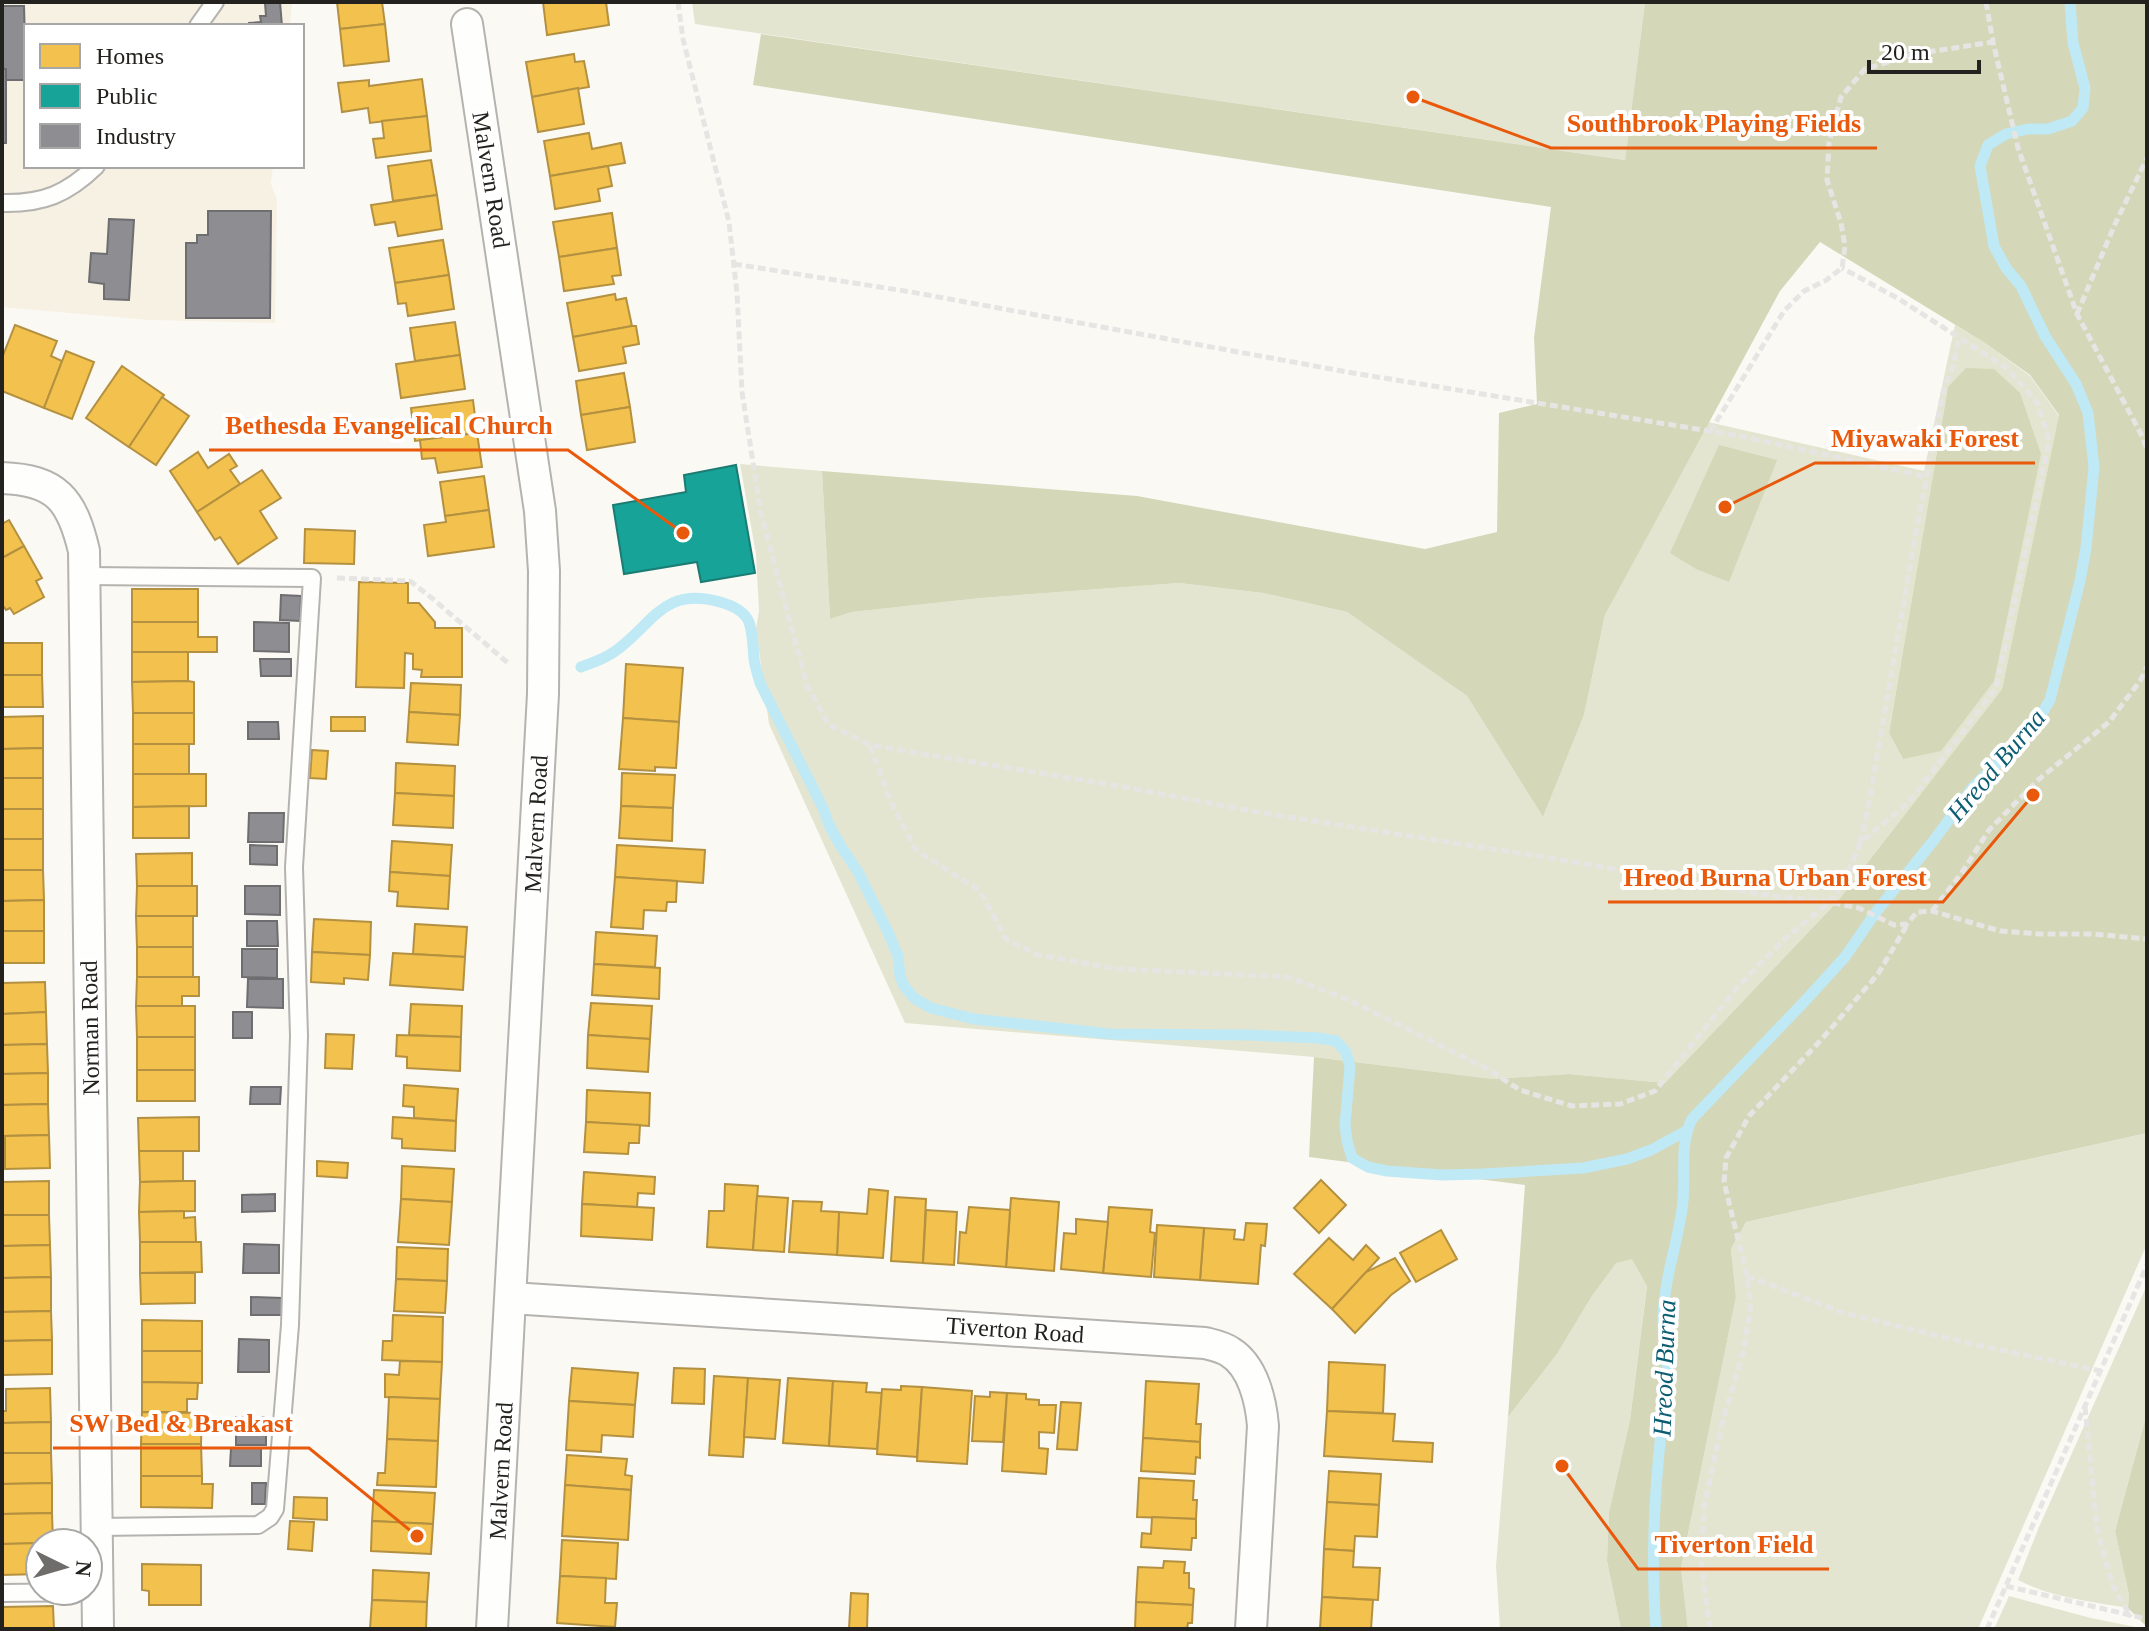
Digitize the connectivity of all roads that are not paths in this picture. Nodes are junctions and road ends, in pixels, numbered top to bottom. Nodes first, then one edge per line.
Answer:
1 (215, 2) edge
2 (199, 24) edge
3 (467, 24) dead end
4 (94, 168) edge
5 (2, 203) edge
6 (2, 478) edge
7 (84, 576) junction
8 (511, 1298) junction
9 (97, 1527) joint
10 (2, 1593) edge
11 (24, 1593) edge
12 (98, 1607) edge
13 (98, 1629) edge
14 (492, 1629) edge
15 (1251, 1629) edge

1 - 2 lane
3 - 8 street, Malvern Road
4 - 5 lane
6 - 7 street, Norman Road
7 - 9 street, Norman Road
7 - 9 lane
8 - 14 street, Malvern Road
8 - 15 street, Tiverton Road
10 - 11 lane
12 - 13 street, Norman Road

